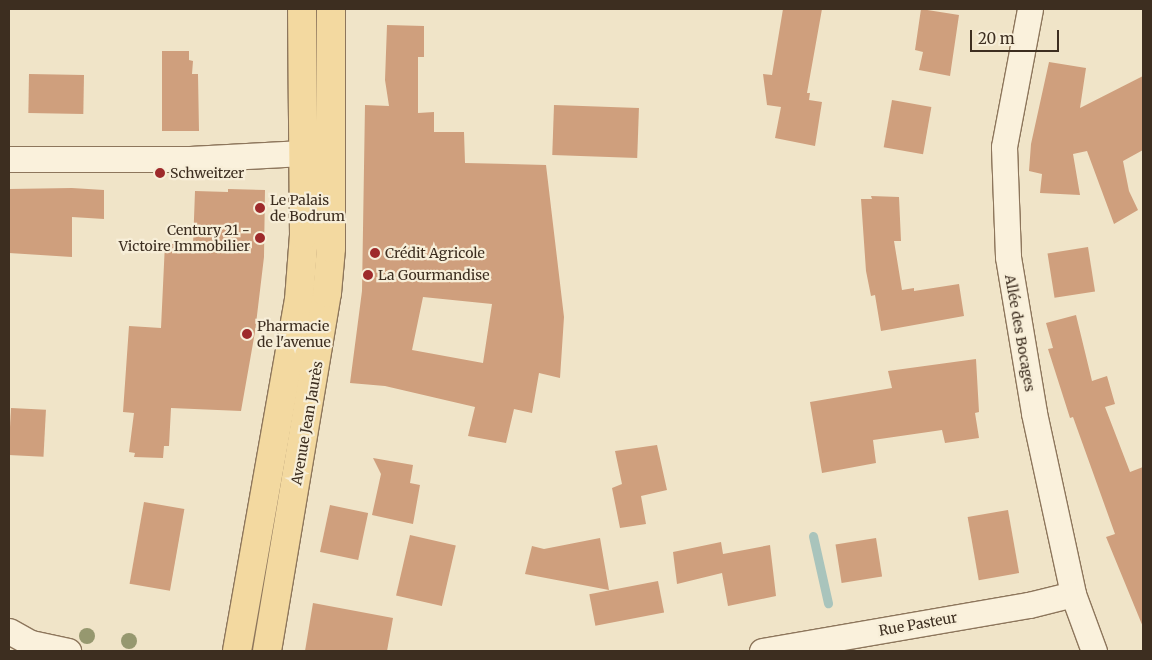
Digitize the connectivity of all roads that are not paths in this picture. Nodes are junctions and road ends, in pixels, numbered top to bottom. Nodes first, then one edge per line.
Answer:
1 (302, 9) edge
2 (331, 9) edge
3 (1030, 9) edge
4 (330, 102) junction
5 (303, 153) junction
6 (9, 159) edge
7 (1073, 594) junction
8 (9, 632) edge
9 (68, 651) edge
10 (237, 651) edge
11 (267, 651) edge
12 (762, 651) edge
13 (1094, 651) edge

1 - 5 main road, Avenue Jean Jaurès
2 - 4 main road, Avenue Jean Jaurès
3 - 7 street, Allée des Bocages
4 - 5 street, Avenue Jean Jaurès
4 - 11 main road, Avenue Jean Jaurès
5 - 6 street
5 - 10 main road, Avenue Jean Jaurès
7 - 12 street, Rue Pasteur
7 - 13 street, Allée des Bocages
8 - 9 street

